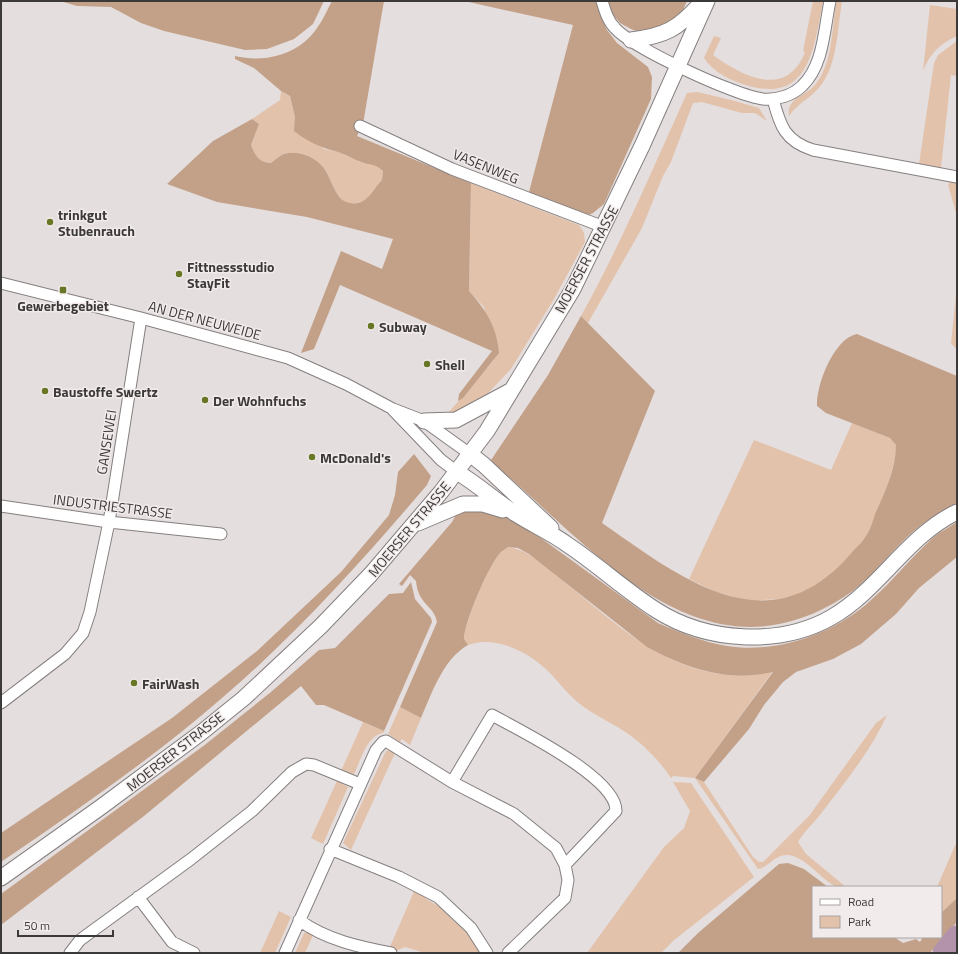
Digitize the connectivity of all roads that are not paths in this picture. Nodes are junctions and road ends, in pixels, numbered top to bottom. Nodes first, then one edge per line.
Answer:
1 (602, 1) edge
2 (704, 1) edge
3 (707, 1) edge
4 (830, 1) edge
5 (631, 40) junction
6 (679, 65) junction
7 (773, 99) junction
8 (360, 126) dead end
9 (957, 177) edge
10 (604, 227) junction
11 (1, 283) edge
12 (141, 318) junction
13 (511, 391) junction
14 (393, 409) junction
15 (424, 421) junction
16 (470, 454) junction
17 (457, 472) junction
18 (1, 506) edge
19 (957, 512) edge
20 (517, 514) junction
21 (109, 522) junction
22 (415, 524) junction
23 (221, 534) dead end
24 (568, 544) junction
25 (1, 703) edge
26 (452, 782) junction
27 (360, 784) junction
28 (330, 849) junction
29 (565, 865) junction
30 (1, 878) edge
31 (138, 897) junction
32 (299, 920) junction
33 (70, 953) edge
34 (194, 953) edge
35 (285, 953) edge
36 (391, 953) edge
37 (487, 953) edge
38 (508, 953) edge

1 - 5 street
2 - 5 main road
3 - 6 main road, MOERSER STRASSE
4 - 7 street
5 - 6 street
6 - 7 street
6 - 10 main road, MOERSER STRASSE
7 - 9 street
8 - 10 street, VASENWEG
10 - 13 main road, MOERSER STRASSE
11 - 12 street, AN DER NEUWEIDE
12 - 14 street, AN DER NEUWEIDE
12 - 21 street, GANSEWEI
13 - 15 main road
13 - 16 main road, MOERSER STRASSE
14 - 15 street, AN DER NEUWEIDE
14 - 17 street, AN DER NEUWEIDE
15 - 16 street, AN DER NEUWEIDE
16 - 17 main road, MOERSER STRASSE
16 - 24 main road
17 - 20 main road
17 - 22 main road, MOERSER STRASSE
18 - 21 street, INDUSTRIESTRASSE
19 - 24 main road
20 - 22 main road
20 - 24 main road
21 - 23 street, INDUSTRIESTRASSE
21 - 25 street, GANSEWEI
22 - 30 main road, MOERSER STRASSE
26 - 27 street
26 - 29 street
26 - 29 street
27 - 28 street
27 - 31 street
28 - 32 street
28 - 37 street
29 - 38 street
31 - 33 street
31 - 34 street
32 - 35 street
32 - 36 street

